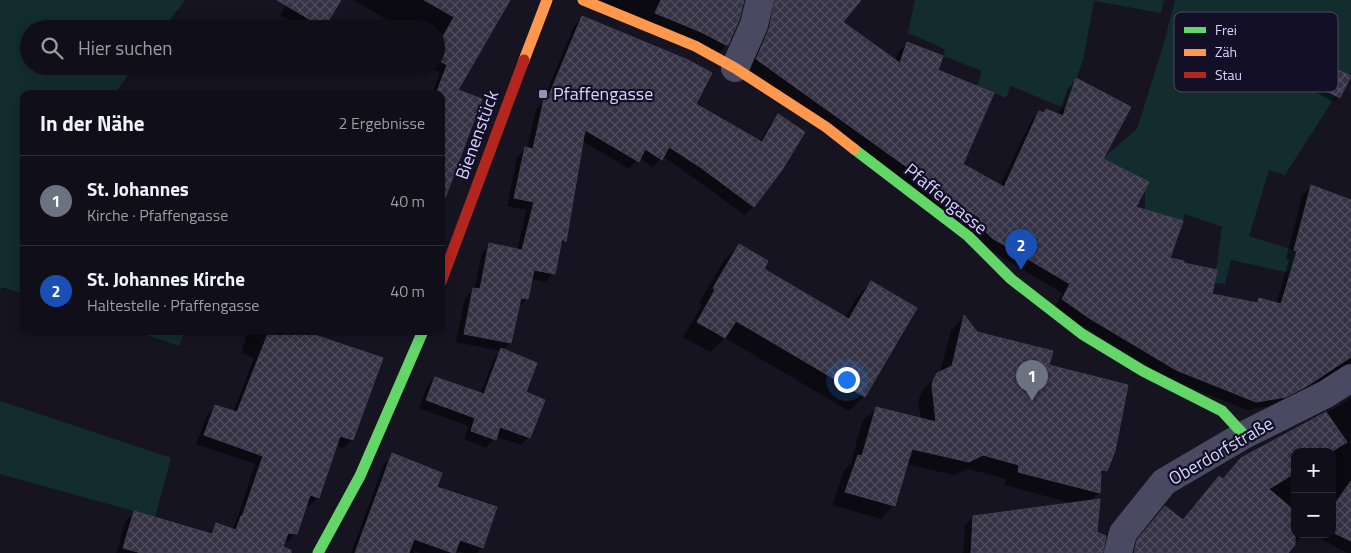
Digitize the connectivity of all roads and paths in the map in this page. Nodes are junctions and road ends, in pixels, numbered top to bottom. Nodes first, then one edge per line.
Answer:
1 (547, 0) edge
2 (583, 0) edge
3 (760, 0) edge
4 (735, 68) junction
5 (445, 271) edge
6 (421, 335) edge
7 (1351, 378) edge
8 (1244, 435) junction
9 (318, 553) edge
10 (1118, 553) edge

1 - 5 street, Bienenstück
2 - 4 street, Pfaffengasse
3 - 4 street
4 - 8 street, Pfaffengasse
6 - 9 street
7 - 8 street, Oberdorfstraße
8 - 10 street, Oberdorfstraße

